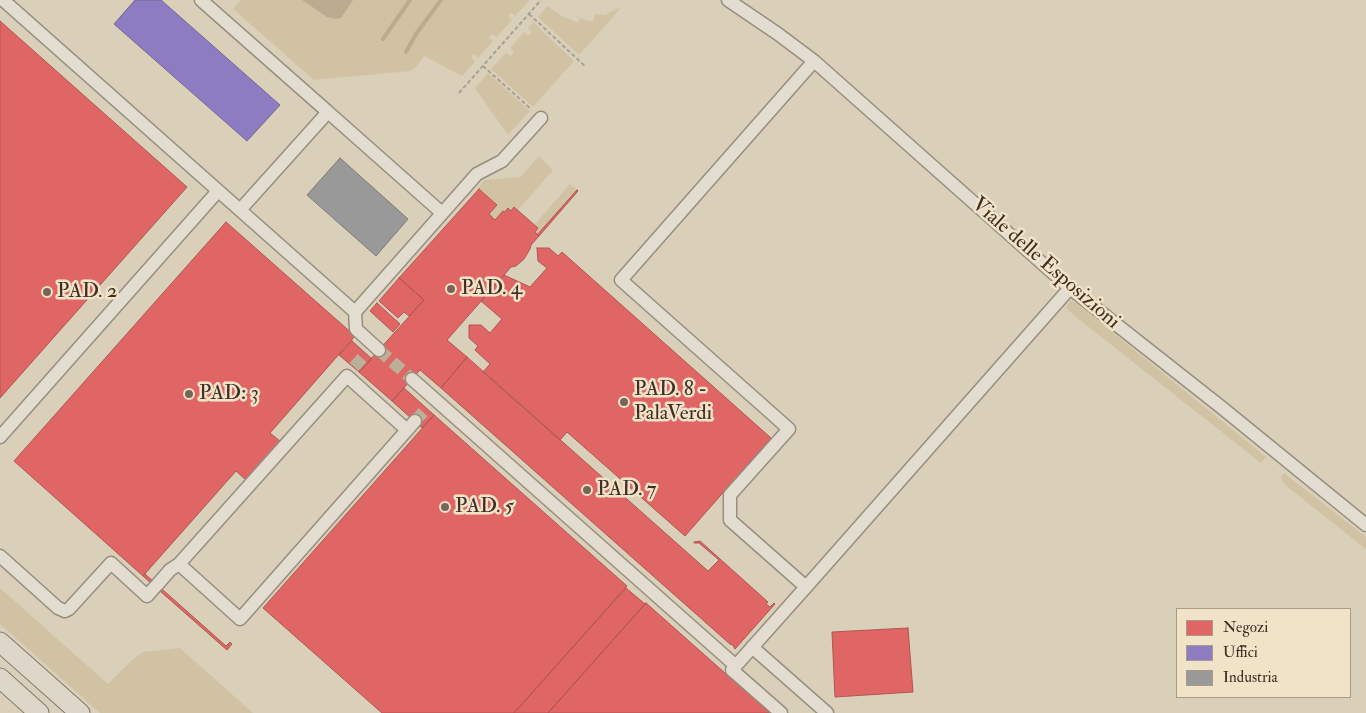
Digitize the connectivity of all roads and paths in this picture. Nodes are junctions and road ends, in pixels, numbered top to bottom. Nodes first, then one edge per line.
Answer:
1 (3, 0) edge
2 (202, 0) edge
3 (541, 0) edge
4 (728, 0) edge
5 (529, 14) junction
6 (814, 61) junction
7 (483, 66) junction
8 (586, 67) dead end
9 (459, 92) dead end
10 (328, 112) junction
11 (541, 118) joint
12 (218, 191) junction
13 (240, 210) junction
14 (442, 213) junction
15 (1070, 288) junction
16 (355, 312) junction
17 (373, 350) tunnel mouth
18 (412, 379) tunnel mouth
19 (0, 437) edge
20 (1366, 525) edge
21 (0, 556) edge
22 (179, 564) junction
23 (806, 587) junction
24 (0, 642) edge
25 (752, 647) junction
26 (736, 666) junction
27 (0, 678) edge
28 (39, 713) edge
29 (80, 713) edge
30 (781, 713) edge
31 (827, 713) edge

1 - 12 street
2 - 10 street
3 - 5 path
4 - 6 street, Viale delle Esposizioni
5 - 7 path
5 - 8 path
6 - 15 street, Viale delle Esposizioni
6 - 23 street
7 - 9 path
7 - 11 path
10 - 13 street
10 - 14 street
11 - 14 street
12 - 13 street
12 - 19 street
13 - 16 street
14 - 16 street
15 - 20 street, Viale delle Esposizioni
15 - 23 street
16 - 17 street
18 - 26 street
21 - 22 street
22 - 22 street
23 - 25 street
24 - 29 highway
25 - 26 street
25 - 31 street
26 - 30 street
27 - 28 highway

